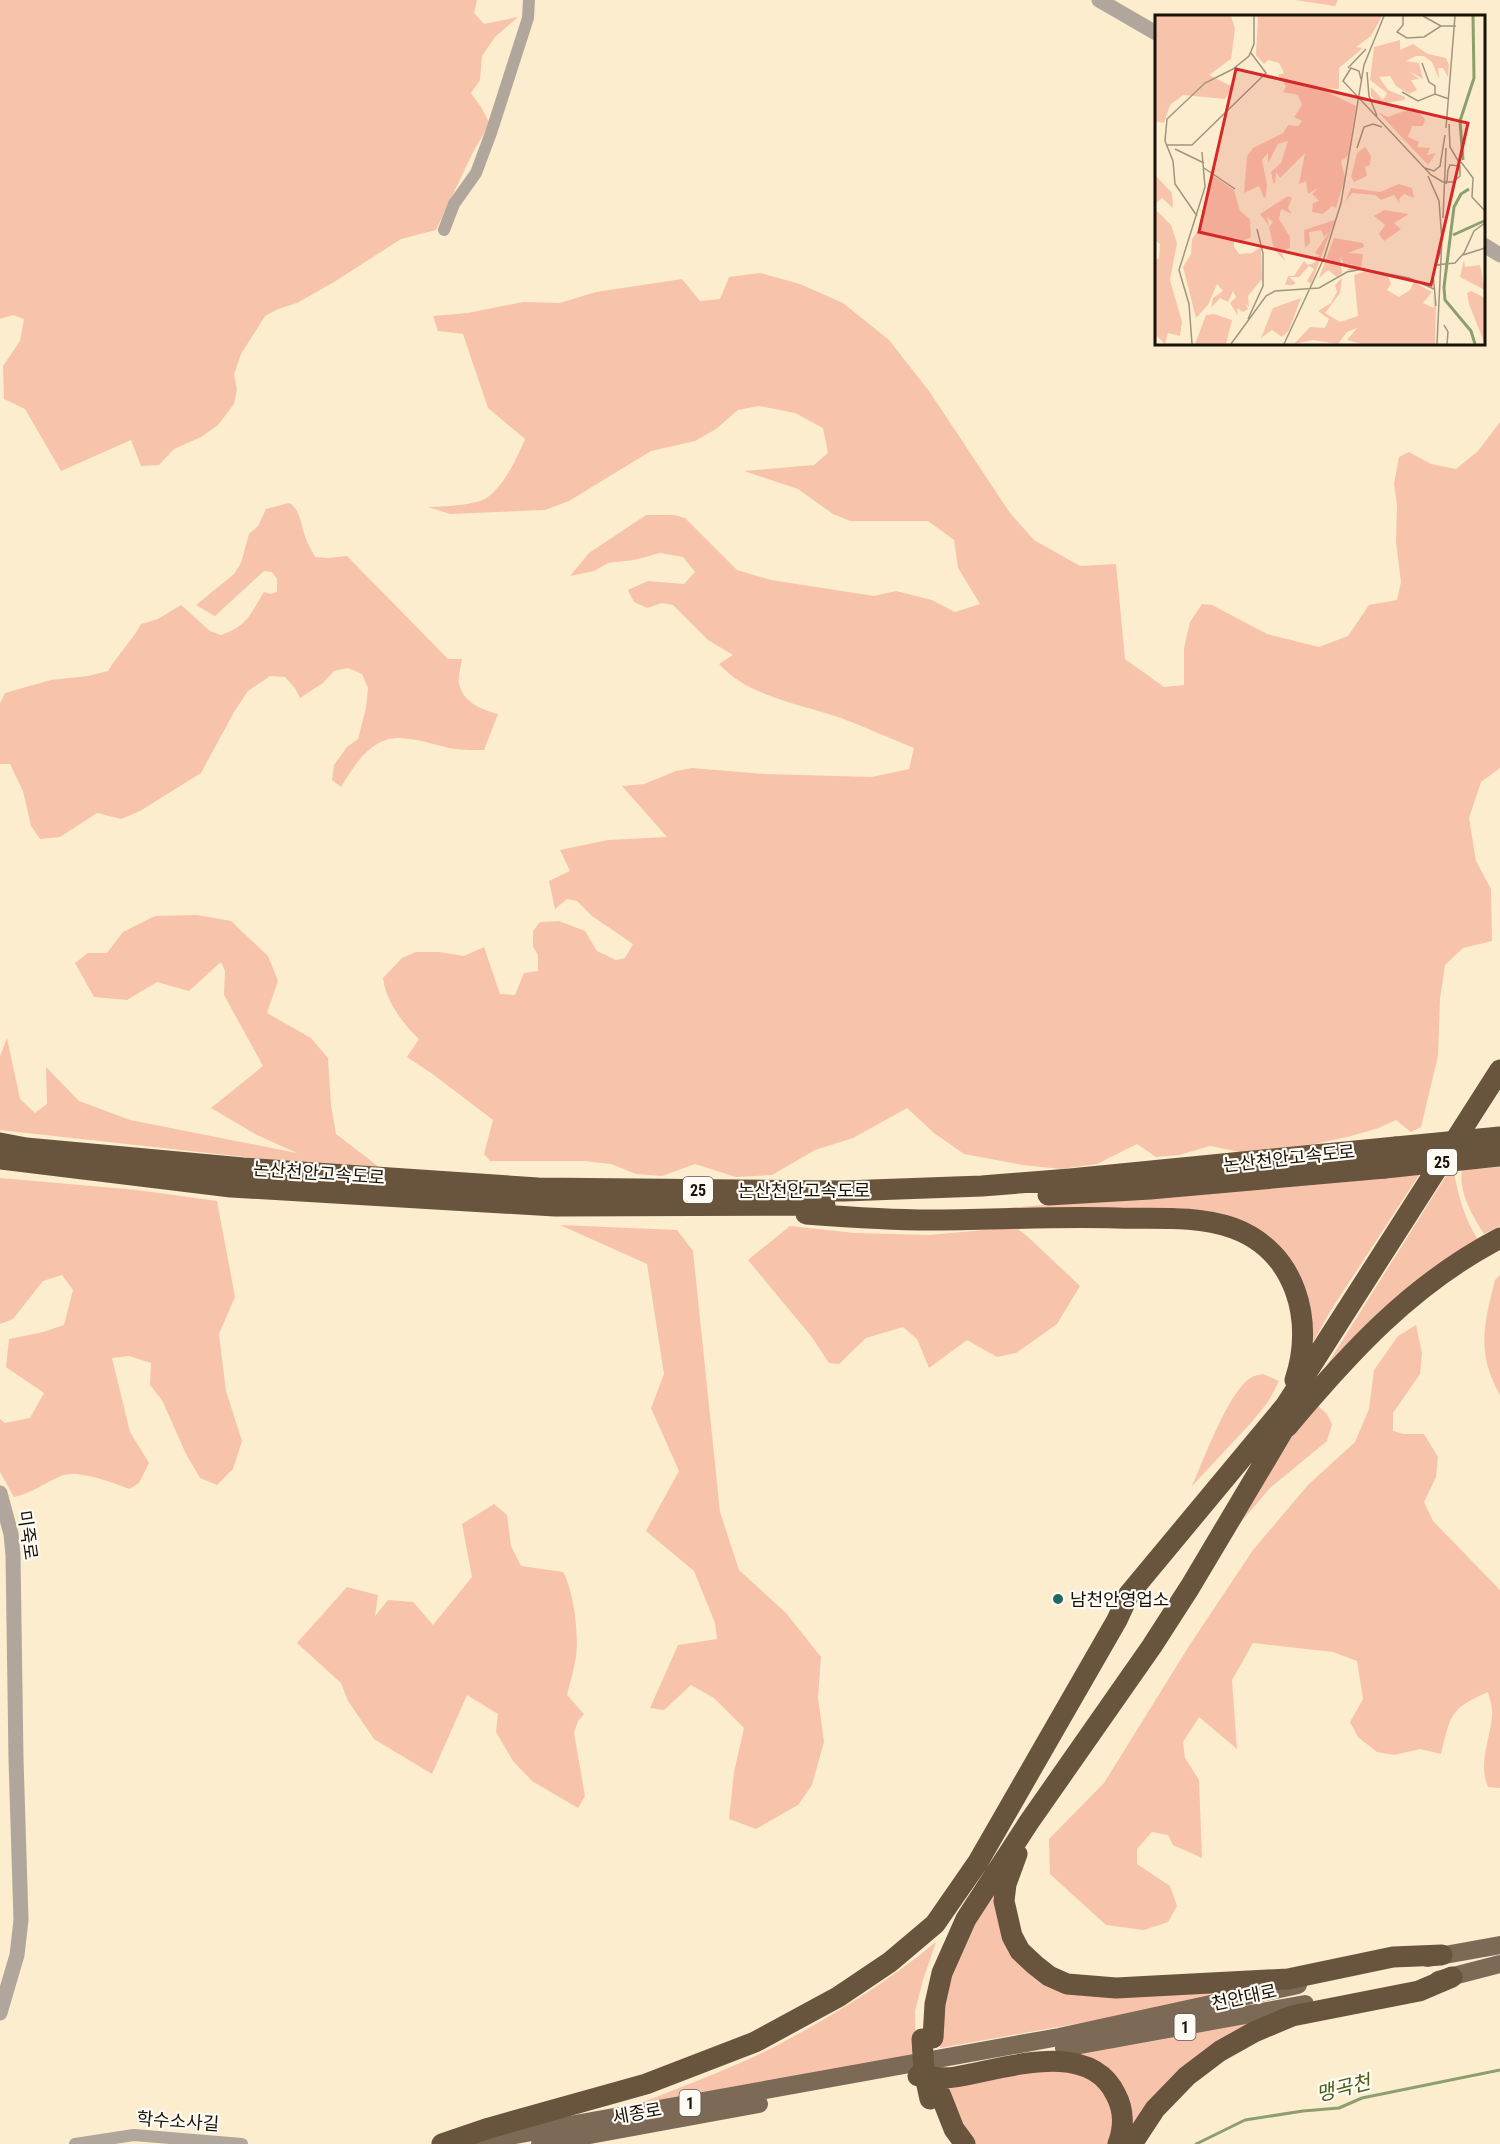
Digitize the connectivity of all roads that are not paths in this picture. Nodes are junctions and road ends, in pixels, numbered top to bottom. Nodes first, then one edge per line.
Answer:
1 (529, 0) edge
2 (1099, 0) edge
3 (1155, 32) edge
4 (444, 230) dead end
5 (1485, 246) edge
6 (1500, 255) edge
7 (1500, 1070) edge
8 (1500, 1090) edge
9 (1500, 1137) edge
10 (0, 1143) edge
11 (1500, 1156) edge
12 (0, 1159) edge
13 (694, 1207) junction
14 (1500, 1238) edge
15 (1286, 1405) junction
16 (1278, 1436) junction
17 (0, 1493) edge
18 (1029, 1822) junction
19 (978, 1862) junction
20 (1500, 1945) edge
21 (1442, 1955) junction
22 (1500, 1964) edge
23 (1452, 1977) junction
24 (0, 2013) edge
25 (927, 2039) junction
26 (917, 2070) junction
27 (936, 2098) junction
28 (189, 2142) edge
29 (75, 2144) edge
30 (242, 2144) edge
31 (442, 2144) edge
32 (464, 2144) edge
33 (540, 2144) edge
34 (951, 2144) edge
35 (965, 2144) edge
36 (1118, 2144) edge
37 (1132, 2144) edge

1 - 4 street
2 - 3 street
5 - 6 street
7 - 15 highway
8 - 16 highway
9 - 10 highway, 논산천안고속도로 / 25, bridge
11 - 13 highway, 논산천안고속도로 / 25, bridge
12 - 13 highway, 논산천안고속도로 / 25
13 - 15 highway
14 - 16 highway
15 - 19 highway
16 - 18 highway
17 - 24 street, 미죽로
18 - 21 highway
18 - 25 highway
19 - 25 highway
19 - 31 highway
20 - 21 main road, 천안대로 / 1
21 - 26 main road, 천안대로 / 1
22 - 23 main road, 천안대로 / 1
23 - 26 main road, 천안대로 / 1
23 - 37 highway
25 - 27 highway, bridge
26 - 32 main road, 세종로 / 1
26 - 33 main road, 세종로 / 1
26 - 36 highway
27 - 34 highway
27 - 35 highway
28 - 29 street, 학수소사길
28 - 30 street, 학수소사길

